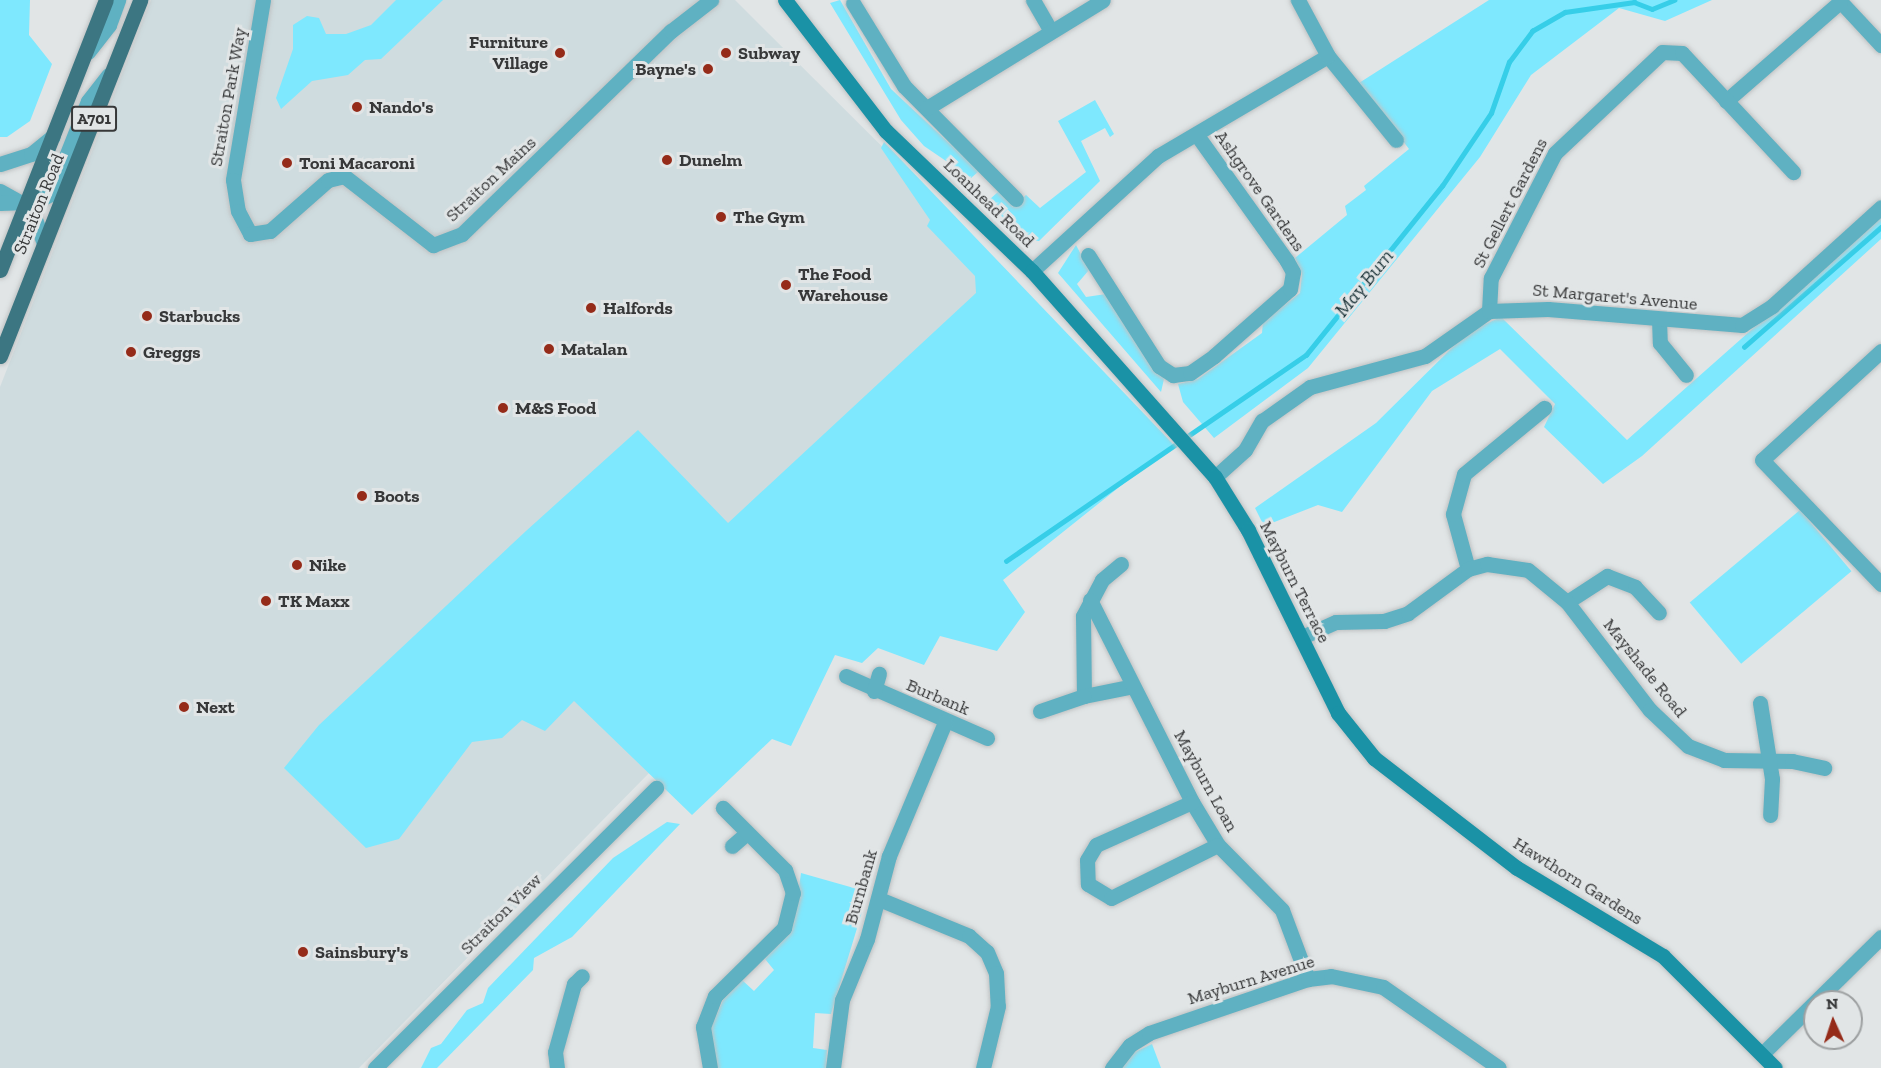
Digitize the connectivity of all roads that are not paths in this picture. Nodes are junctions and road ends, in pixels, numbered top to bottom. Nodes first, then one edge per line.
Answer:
1 (106, 0) edge
2 (118, 0) edge
3 (140, 0) edge
4 (263, 0) edge
5 (711, 0) edge
6 (785, 0) edge
7 (1033, 0) edge
8 (1102, 0) edge
9 (1298, 0) edge
10 (1861, 0) edge
11 (853, 3) dead end
12 (1843, 4) edge
13 (1050, 29) junction
14 (1881, 45) edge
15 (1328, 56) junction
16 (84, 57) junction
17 (114, 68) junction
18 (1726, 102) junction
19 (927, 108) junction
20 (1196, 134) junction
21 (53, 136) junction
22 (1396, 140) dead end
23 (0, 165) edge
24 (1793, 172) dead end
25 (0, 191) edge
26 (1016, 199) dead end
27 (0, 203) edge
28 (25, 204) junction
29 (1881, 207) edge
30 (250, 234) joint
31 (44, 244) junction
32 (1088, 255) dead end
33 (0, 270) edge
34 (1032, 271) junction
35 (1490, 311) junction
36 (1659, 319) junction
37 (1881, 351) edge
38 (0, 356) edge
39 (1686, 375) dead end
40 (1539, 417) dead end
41 (1194, 453) joint
42 (1215, 477) junction
43 (1120, 564) dead end
44 (1468, 569) junction
45 (1881, 584) edge
46 (1090, 600) junction
47 (1567, 602) junction
48 (1659, 613) dead end
49 (1302, 637) junction
50 (879, 674) dead end
51 (846, 676) dead end
52 (1133, 686) junction
53 (874, 691) junction
54 (1084, 696) junction
55 (1760, 703) dead end
56 (1040, 711) dead end
57 (945, 722) junction
58 (1353, 734) joint
59 (987, 738) dead end
60 (1770, 762) junction
61 (1824, 768) dead end
62 (656, 788) dead end
63 (1192, 802) junction
64 (723, 808) dead end
65 (1770, 815) dead end
66 (747, 833) junction
67 (1218, 845) junction
68 (732, 846) dead end
69 (879, 899) junction
70 (1881, 937) edge
71 (573, 978) dead end
72 (1308, 979) junction
73 (1762, 1054) junction
74 (375, 1068) edge
75 (557, 1068) edge
76 (710, 1068) edge
77 (833, 1068) edge
78 (983, 1068) edge
79 (1112, 1068) edge
80 (1498, 1068) edge
81 (1776, 1068) edge

1 - 16 main road, Straiton Road / A701
2 - 16 street
3 - 17 main road, Straiton Road / A701
4 - 30 street, Straiton Park Way
5 - 30 street, Straiton Mains
6 - 34 main road, Loanhead Road
7 - 13 street
8 - 13 street
9 - 15 street
10 - 12 street
11 - 19 street
12 - 14 street
12 - 18 street
13 - 19 street
15 - 20 street, Ashgrove Gardens
15 - 22 street
16 - 21 main road, Straiton Road / A701
17 - 28 street
17 - 31 main road, Straiton Road / A701
18 - 24 street, St Gellert Gardens
18 - 35 street, St Gellert Gardens
19 - 26 street
20 - 32 street, Ashgrove Gardens
20 - 34 street, Ashgrove Gardens
21 - 23 street
21 - 28 main road, Straiton Road / A701
25 - 28 street
27 - 28 street
28 - 31 street
28 - 33 main road, Straiton Road / A701
29 - 36 street, St Margaret's Avenue
31 - 38 main road, Straiton Road / A701
34 - 41 main road, Loanhead Road
35 - 36 street, St Margaret's Avenue
35 - 42 street
36 - 39 street
37 - 45 street
40 - 44 street
41 - 42 main road, Mayburn Terrace
42 - 49 main road, Mayburn Terrace
43 - 46 street
44 - 47 street, Mayshade Road
44 - 49 street, Mayshade Road
46 - 52 street, Mayburn Loan
46 - 54 street
47 - 48 street
47 - 60 street, Mayshade Road
49 - 58 main road, Mayburn Terrace
50 - 53 street
51 - 53 street, Burbank
52 - 54 street
52 - 63 street, Mayburn Loan
53 - 57 street, Burbank
54 - 56 street
55 - 60 street
57 - 59 street, Burbank
57 - 69 street, Burnbank
58 - 73 main road, Hawthorn Gardens
60 - 61 street, Mayshade Road
60 - 65 street
62 - 74 street, Straiton View
63 - 67 street, Mayburn Loan
63 - 67 street
64 - 66 street
66 - 68 street
66 - 76 street
67 - 72 street, Mayburn Loan
69 - 77 street, Burnbank
69 - 78 street
70 - 73 street
71 - 75 street
72 - 79 street, Mayburn Avenue
72 - 80 street, Mayburn Avenue
73 - 81 main road, Hawthorn Gardens

